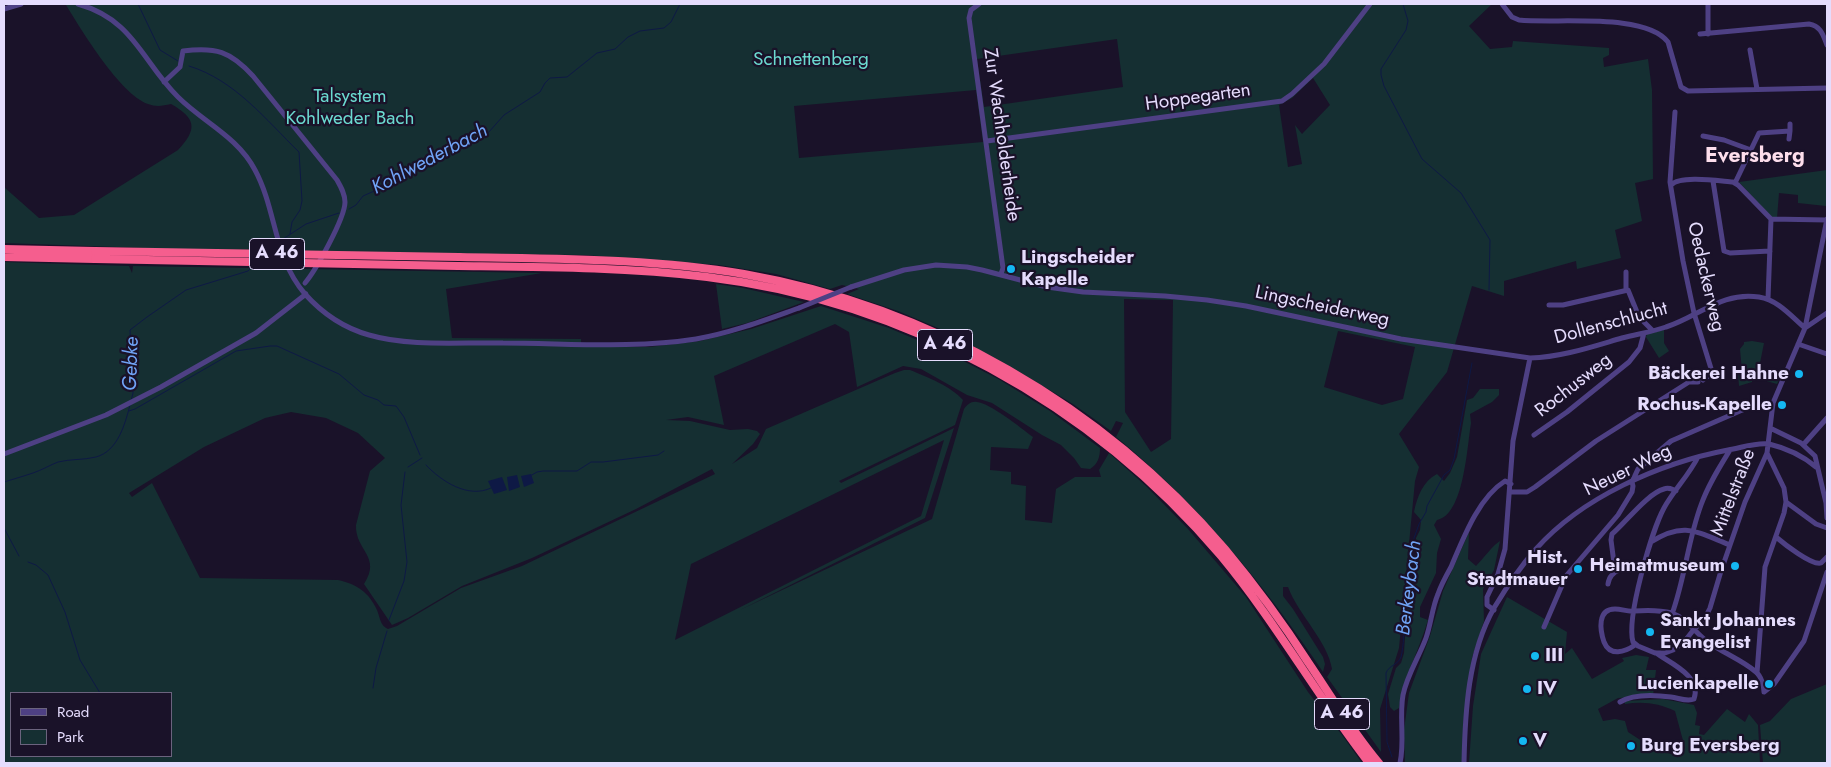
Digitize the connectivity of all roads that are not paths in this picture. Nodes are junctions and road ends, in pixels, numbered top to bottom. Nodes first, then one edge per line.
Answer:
1 (21, 4) edge
2 (78, 4) edge
3 (979, 4) edge
4 (1370, 4) edge
5 (1502, 4) edge
6 (1708, 4) edge
7 (4, 9) edge
8 (1700, 34) dead end
9 (1708, 34) junction
10 (1827, 45) edge
11 (1750, 50) dead end
12 (164, 82) junction
13 (1827, 88) edge
14 (1757, 89) junction
15 (1675, 112) dead end
16 (1790, 124) dead end
17 (1790, 131) junction
18 (1703, 136) dead end
19 (1790, 139) dead end
20 (987, 141) junction
21 (1751, 150) junction
22 (1714, 181) junction
23 (1735, 183) junction
24 (1672, 185) junction
25 (1771, 219) junction
26 (1827, 220) edge
27 (4, 249) edge
28 (1770, 251) junction
29 (95, 255) junction
30 (4, 257) edge
31 (458, 262) junction
32 (1626, 272) dead end
33 (1001, 274) junction
34 (305, 283) dead end
35 (1626, 289) junction
36 (306, 294) junction
37 (1768, 299) junction
38 (1548, 305) dead end
39 (1694, 313) junction
40 (1827, 313) edge
41 (1805, 328) junction
42 (1652, 330) junction
43 (1644, 332) junction
44 (1798, 344) junction
45 (1827, 354) edge
46 (1530, 358) junction
47 (1772, 403) junction
48 (1827, 418) edge
49 (1770, 428) junction
50 (1534, 435) dead end
51 (1768, 444) junction
52 (1804, 445) junction
53 (1730, 450) junction
54 (1767, 453) junction
55 (4, 454) edge
56 (1698, 457) junction
57 (1816, 467) junction
58 (1632, 482) junction
59 (1511, 484) junction
60 (1676, 491) junction
61 (1510, 492) junction
62 (1786, 502) junction
63 (1827, 518) edge
64 (1827, 528) edge
65 (1693, 531) junction
66 (1776, 537) junction
67 (1651, 543) junction
68 (1730, 545) junction
69 (1827, 557) edge
70 (1645, 564) junction
71 (1615, 571) junction
72 (1827, 572) edge
73 (1608, 584) dead end
74 (1494, 610) junction
75 (1633, 612) junction
76 (1672, 614) junction
77 (1544, 627) dead end
78 (1695, 628) junction
79 (1635, 644) junction
80 (1655, 653) junction
81 (1757, 672) junction
82 (1620, 702) dead end
83 (1369, 763) edge
84 (1379, 763) edge
85 (1400, 763) edge
86 (1464, 763) edge

1 - 7 street
2 - 12 street, Lingscheiderweg
3 - 20 street, Zur Wachholderheide
4 - 20 street, Hoppegarten
5 - 14 street
6 - 9 street
8 - 9 street
9 - 10 street
11 - 14 street
12 - 34 street
12 - 36 street, Lingscheiderweg
13 - 14 street
15 - 24 street, Oedackerweg
16 - 17 street
17 - 19 street
17 - 21 street
18 - 21 street
20 - 33 street, Zur Wachholderheide
21 - 23 street
22 - 23 street
22 - 24 street
22 - 28 street
23 - 25 street
24 - 39 street, Oedackerweg
25 - 26 street
25 - 28 street
26 - 41 street, Mittelstraße
27 - 29 highway, A 46
28 - 37 street
29 - 30 highway, A 46
29 - 31 highway, A 46, bridge
31 - 83 highway, A 46
31 - 84 highway, A 46
32 - 35 street
33 - 36 street, Lingscheiderweg, bridge
33 - 46 street, Lingscheiderweg
35 - 38 street
35 - 42 street
36 - 55 street
37 - 39 street, Dollenschlucht
37 - 41 street, Dollenschlucht
39 - 42 street, Dollenschlucht
39 - 61 street, Oedackerweg
40 - 41 street
41 - 44 street, Mittelstraße
42 - 43 street, Dollenschlucht
43 - 46 street, Dollenschlucht
43 - 50 street, Rochusweg
44 - 45 street
44 - 47 street, Mittelstraße
46 - 59 street
47 - 49 street, Mittelstraße
47 - 58 street
48 - 52 street
49 - 51 street, Mittelstraße
49 - 52 street
51 - 53 street, Neuer Weg
51 - 54 street, Mittelstraße
51 - 57 street
52 - 57 street
53 - 56 street, Neuer Weg
53 - 65 street
54 - 62 street
54 - 68 street, Mittelstraße
56 - 58 street, Neuer Weg
56 - 60 street
57 - 63 street
58 - 74 street, Neuer Weg
58 - 77 street
59 - 61 street
59 - 85 street
60 - 67 street
60 - 71 street
61 - 74 street
62 - 64 street
62 - 66 street
65 - 67 street
65 - 68 street
65 - 76 street
66 - 69 street
66 - 81 street
67 - 70 street
68 - 78 street, Mittelstraße
70 - 71 street
70 - 75 street
71 - 73 street
72 - 81 street
74 - 86 street, Neuer Weg
75 - 76 street
75 - 79 street
75 - 79 street
76 - 78 street
78 - 80 street, Mittelstraße
78 - 81 street
79 - 80 street
80 - 82 street

